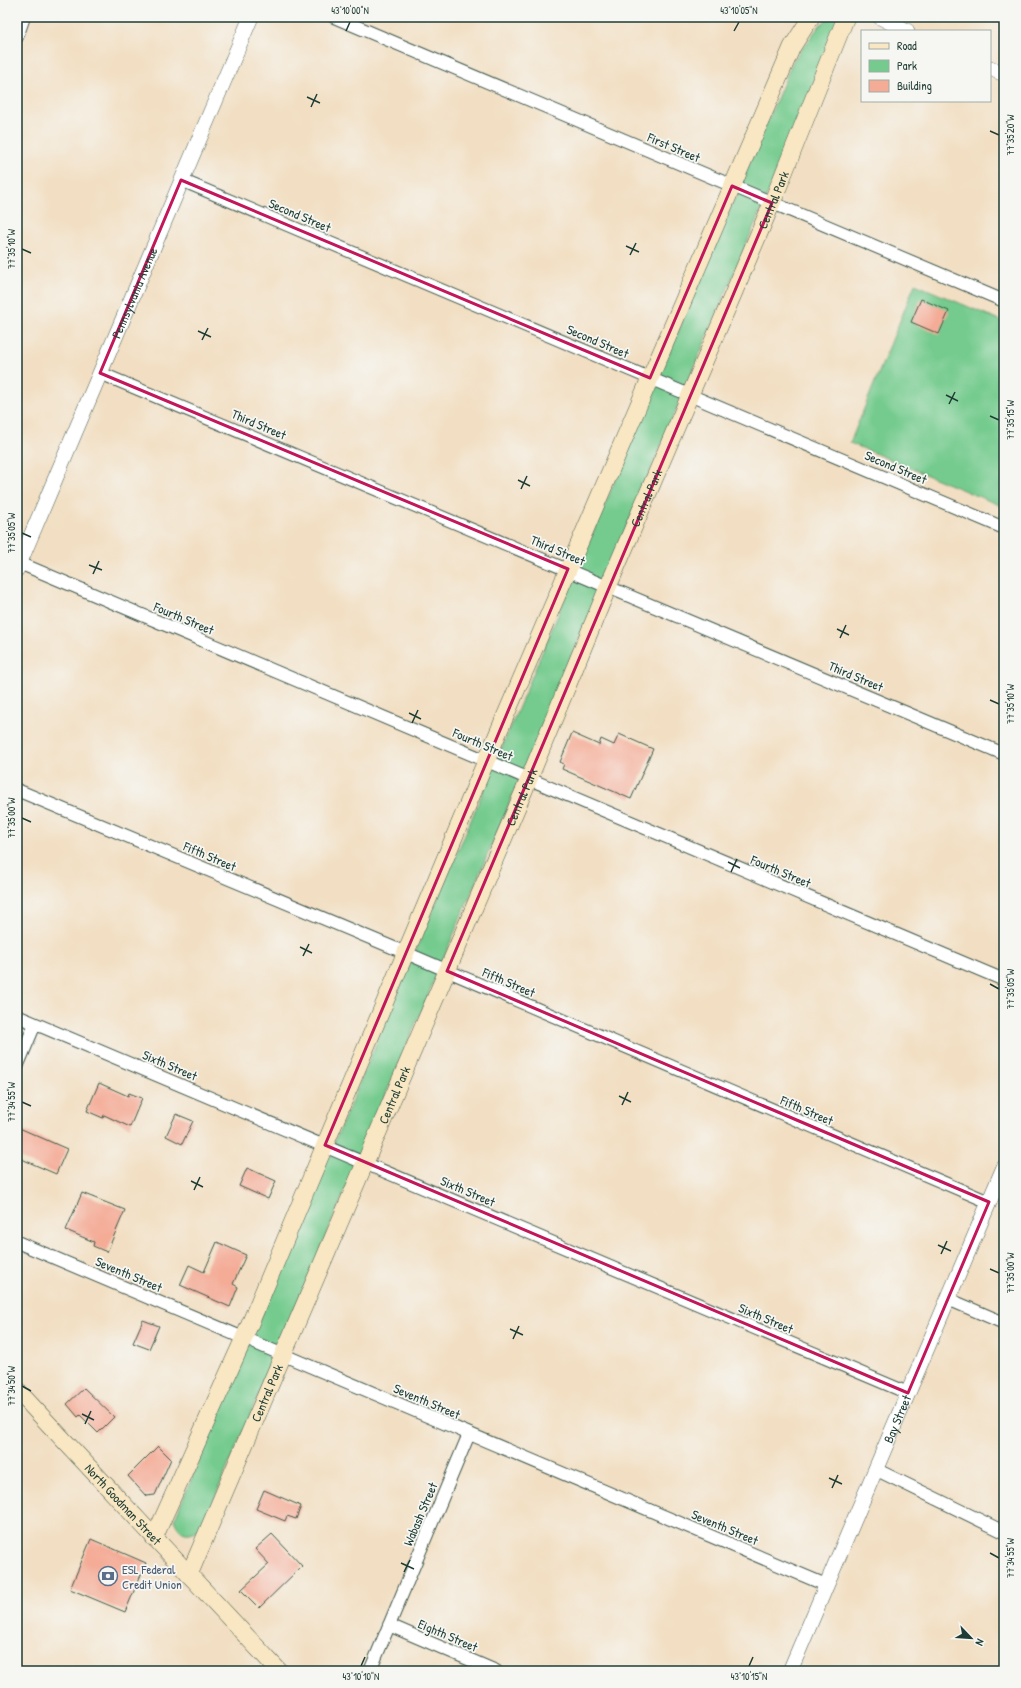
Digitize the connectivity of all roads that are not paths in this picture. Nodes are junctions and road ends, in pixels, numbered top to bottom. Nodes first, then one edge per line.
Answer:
1 (24, 17) edge
2 (251, 17) edge
3 (334, 17) edge
4 (811, 17) edge
5 (846, 17) edge
6 (880, 17) edge
7 (905, 30) edge
8 (17, 37) edge
9 (991, 68) edge
10 (1004, 74) edge
11 (181, 180) junction
12 (732, 186) junction
13 (772, 203) junction
14 (1004, 301) edge
15 (100, 373) junction
16 (650, 378) junction
17 (689, 395) junction
18 (1004, 528) edge
19 (18, 565) edge
20 (568, 570) junction
21 (608, 587) junction
22 (1004, 754) edge
23 (486, 761) junction
24 (529, 779) junction
25 (17, 790) edge
26 (406, 953) junction
27 (447, 971) junction
28 (1004, 980) edge
29 (17, 1016) edge
30 (35, 1024) junction
31 (17, 1067) edge
32 (326, 1146) junction
33 (364, 1162) junction
34 (1004, 1167) edge
35 (989, 1202) junction
36 (17, 1242) edge
37 (948, 1299) junction
38 (1004, 1323) edge
39 (244, 1338) junction
40 (283, 1356) junction
41 (17, 1390) edge
42 (908, 1393) junction
43 (469, 1434) junction
44 (875, 1469) junction
45 (1004, 1532) edge
46 (154, 1538) junction
47 (188, 1575) junction
48 (826, 1585) junction
49 (389, 1625) junction
50 (278, 1671) edge
51 (370, 1671) edge
52 (496, 1671) edge
53 (790, 1671) edge

1 - 8 street
2 - 11 street, Pennsylvania Avenue
3 - 12 street, First Street
4 - 12 main road
5 - 13 main road, Central Park
6 - 7 street
9 - 10 street
11 - 15 street, Pennsylvania Avenue
11 - 16 street, Second Street
12 - 13 street, First Street
12 - 16 main road
13 - 14 street, First Street
13 - 17 main road, Central Park
15 - 19 street, Pennsylvania Avenue
15 - 20 street, Third Street
16 - 17 street, Second Street
16 - 20 main road
17 - 18 street, Second Street
17 - 21 main road, Central Park
19 - 23 street, Fourth Street
20 - 21 street, Third Street
20 - 23 main road
21 - 22 street, Third Street
21 - 24 main road, Central Park
23 - 24 street, Fourth Street
23 - 26 main road
24 - 27 main road, Central Park
24 - 28 street, Fourth Street
25 - 26 street, Fifth Street
26 - 27 street, Fifth Street
26 - 32 main road
27 - 33 main road, Central Park
27 - 35 street, Fifth Street
29 - 30 street, Sixth Street
30 - 31 street
30 - 32 street, Sixth Street
32 - 33 street, Sixth Street
32 - 39 main road
33 - 40 main road, Central Park
33 - 42 street, Sixth Street
34 - 35 street, Bay Street
35 - 37 street, Bay Street
36 - 39 street, Seventh Street
37 - 38 street
37 - 42 street, Bay Street
39 - 40 street, Seventh Street
39 - 46 main road
40 - 43 street, Seventh Street
40 - 47 main road, Central Park
41 - 46 main road, North Goodman Street
42 - 44 street, Bay Street
43 - 48 street, Seventh Street
43 - 49 street, Wabash Street
44 - 45 street
44 - 48 street, Bay Street
46 - 47 main road, North Goodman Street
47 - 50 main road, North Goodman Street
48 - 53 street, Bay Street
49 - 51 street, Wabash Street
49 - 52 street, Eighth Street

